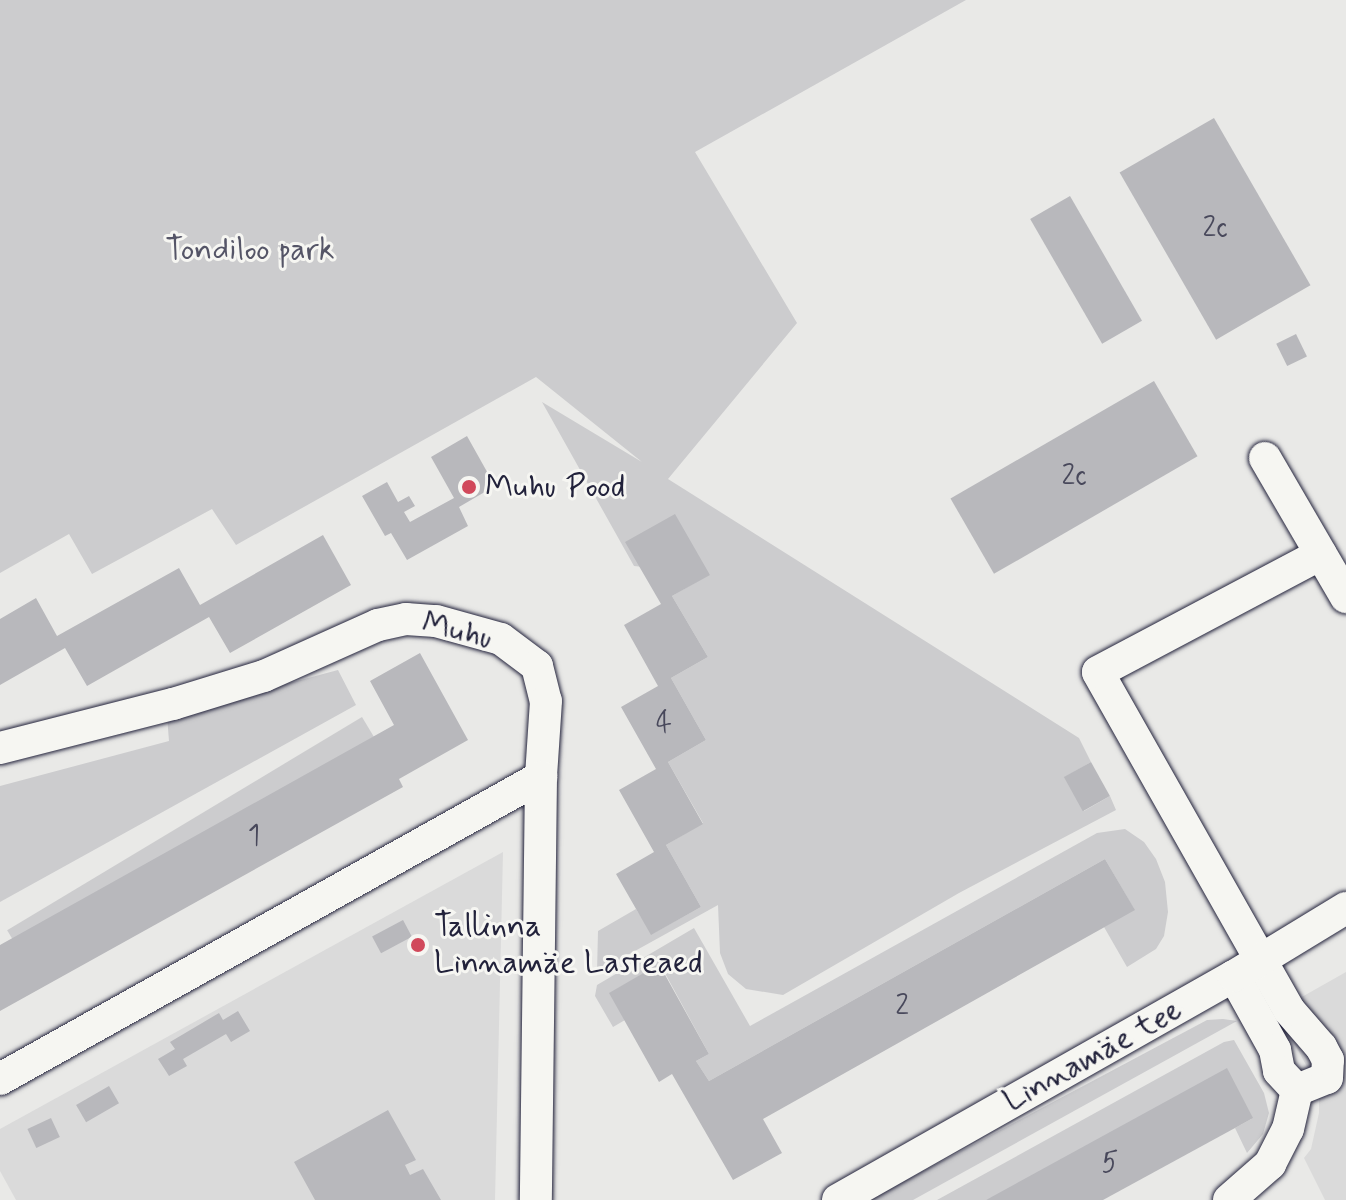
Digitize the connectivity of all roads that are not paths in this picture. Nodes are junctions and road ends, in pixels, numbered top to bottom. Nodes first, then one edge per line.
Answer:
1 (1265, 458) dead end
2 (1321, 554) junction
3 (1346, 597) edge
4 (0, 748) edge
5 (541, 777) junction
6 (1346, 908) edge
7 (1261, 959) junction
8 (1234, 976) junction
9 (1327, 1067) edge
10 (0, 1079) edge
11 (536, 1200) edge
12 (838, 1200) edge
13 (1229, 1200) edge

1 - 2 street
2 - 3 street
2 - 7 street
4 - 5 street, Muhu
5 - 10 street
5 - 11 street, Muhu
6 - 7 street, Linnamäe tee
7 - 8 street, Linnamäe tee
7 - 9 street
8 - 9 street
8 - 12 street, Linnamäe tee
9 - 13 street

